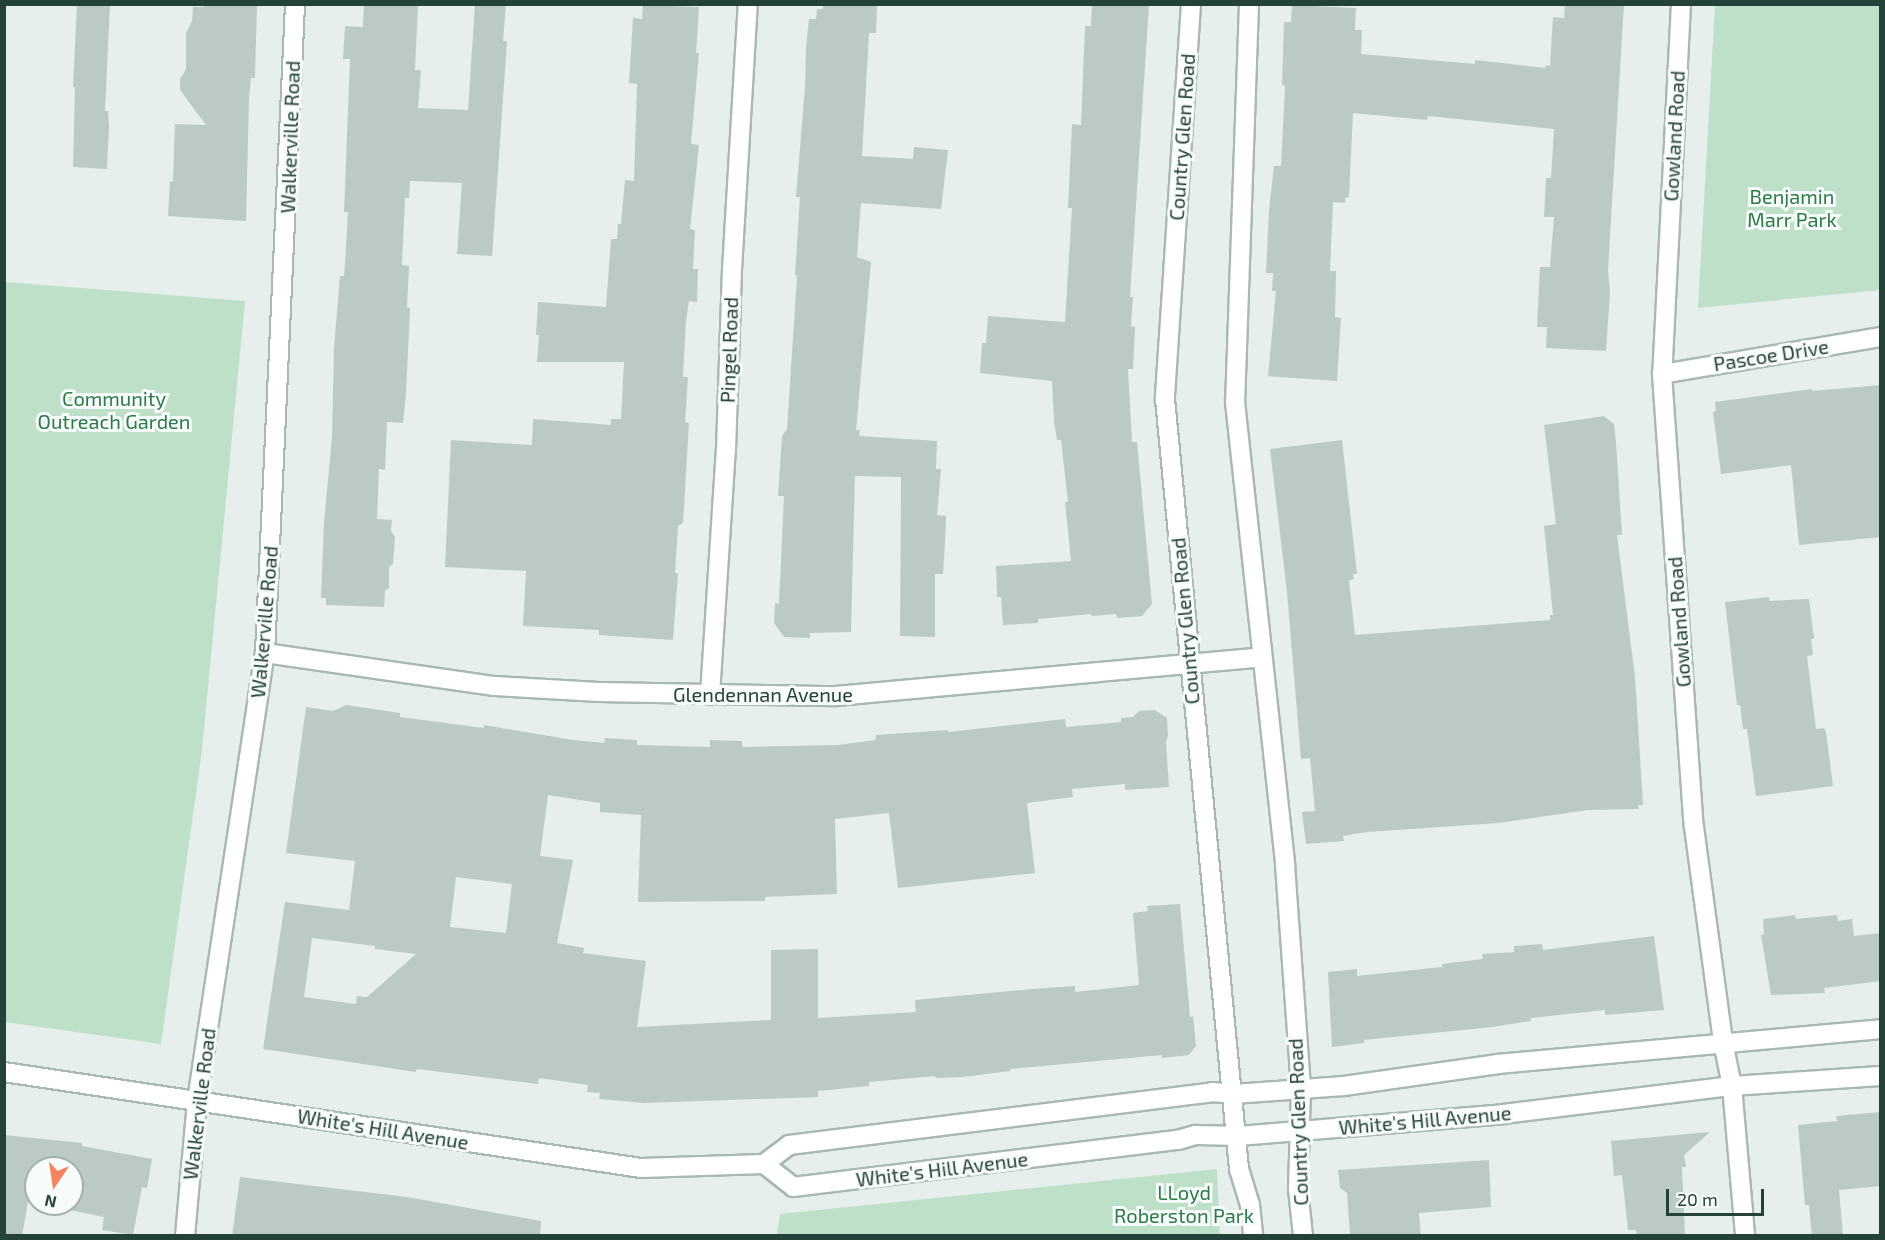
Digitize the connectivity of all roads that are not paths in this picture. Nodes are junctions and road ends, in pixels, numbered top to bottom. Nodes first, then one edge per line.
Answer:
1 (295, 4) edge
2 (748, 4) edge
3 (1191, 4) edge
4 (1249, 4) edge
5 (1681, 4) edge
6 (1881, 337) edge
7 (1662, 374) junction
8 (265, 653) junction
9 (1262, 657) junction
10 (1189, 664) junction
11 (710, 695) junction
12 (1881, 1029) edge
13 (1723, 1042) junction
14 (4, 1072) edge
15 (1881, 1076) edge
16 (1732, 1086) junction
17 (1301, 1088) junction
18 (1233, 1094) junction
19 (197, 1101) junction
20 (1297, 1131) junction
21 (1238, 1136) junction
22 (764, 1164) junction
23 (185, 1236) edge
24 (1252, 1236) edge
25 (1303, 1236) edge
26 (1745, 1236) edge

1 - 8 street, Walkerville Road
2 - 11 street, Pingel Road
3 - 10 street, Country Glen Road
4 - 9 street, Country Glen Road
5 - 7 street, Gowland Road
6 - 7 street, Pascoe Drive
7 - 13 street, Gowland Road
8 - 11 street, Glendennan Avenue
8 - 19 street, Walkerville Road
9 - 10 street, Glendennan Avenue
9 - 17 street, Country Glen Road
10 - 11 street, Glendennan Avenue
10 - 18 street, Country Glen Road
12 - 13 street
13 - 16 street, Gowland Road
13 - 17 street
14 - 19 street, White's Hill Avenue
15 - 16 street, White's Hill Avenue
16 - 20 street, White's Hill Avenue
16 - 26 street, Gowland Road
17 - 18 street
17 - 20 street, Country Glen Road
18 - 21 street, Country Glen Road
18 - 22 street
19 - 22 street, White's Hill Avenue
19 - 23 street, Walkerville Road
20 - 21 street, White's Hill Avenue
20 - 25 street, Country Glen Road
21 - 22 street, White's Hill Avenue
21 - 24 street, Country Glen Road

